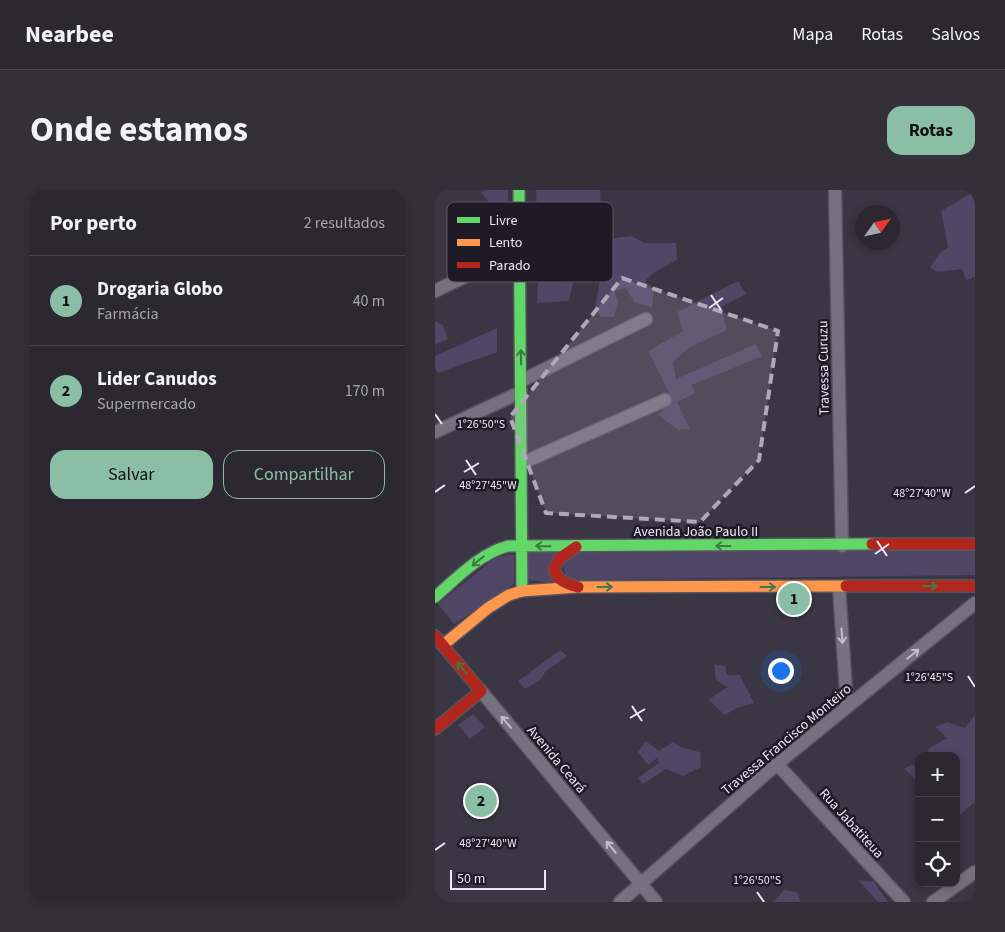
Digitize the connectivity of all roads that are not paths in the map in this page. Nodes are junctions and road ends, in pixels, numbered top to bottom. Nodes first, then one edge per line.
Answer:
1 (835, 190) edge
2 (452, 282) edge
3 (520, 282) edge
4 (435, 291) edge
5 (646, 319) dead end
6 (521, 386) junction
7 (665, 400) dead end
8 (435, 432) edge
9 (521, 463) junction
10 (975, 544) edge
11 (522, 546) junction
12 (842, 546) junction
13 (576, 547) junction
14 (975, 586) edge
15 (578, 587) junction
16 (839, 587) junction
17 (521, 591) junction
18 (435, 597) edge
19 (975, 603) edge
20 (439, 640) edge
21 (481, 691) junction
22 (847, 706) junction
23 (435, 728) edge
24 (777, 764) junction
25 (975, 872) edge
26 (642, 884) junction
27 (621, 902) edge
28 (656, 902) edge
29 (904, 902) edge
30 (933, 902) edge

1 - 12 street, Travessa Curuzu
2 - 4 street
6 -> 3 main road
5 - 6 street
6 - 8 street
6 - 9 main road
7 - 9 street
9 - 11 main road
10 - 12 main road, Avenida João Paulo II
13 -> 11 main road, Avenida João Paulo II
11 - 17 main road
11 -> 18 main road, Avenida João Paulo II
12 -> 13 main road, Avenida João Paulo II
13 - 15 main road
16 -> 14 main road
15 -> 16 main road
15 - 17 main road
16 -> 22 street
17 - 20 main road
22 -> 19 street, Travessa Francisco Monteiro
21 -> 20 main road, Avenida Ceará
21 - 23 main road
26 -> 21 street, Avenida Ceará
22 - 24 street, Travessa Francisco Monteiro
24 - 26 street, Travessa Francisco Monteiro
24 - 29 street, Rua Jabatiteua
25 - 30 street
26 - 27 street, Travessa Francisco Monteiro
26 - 28 street, Avenida Ceará

